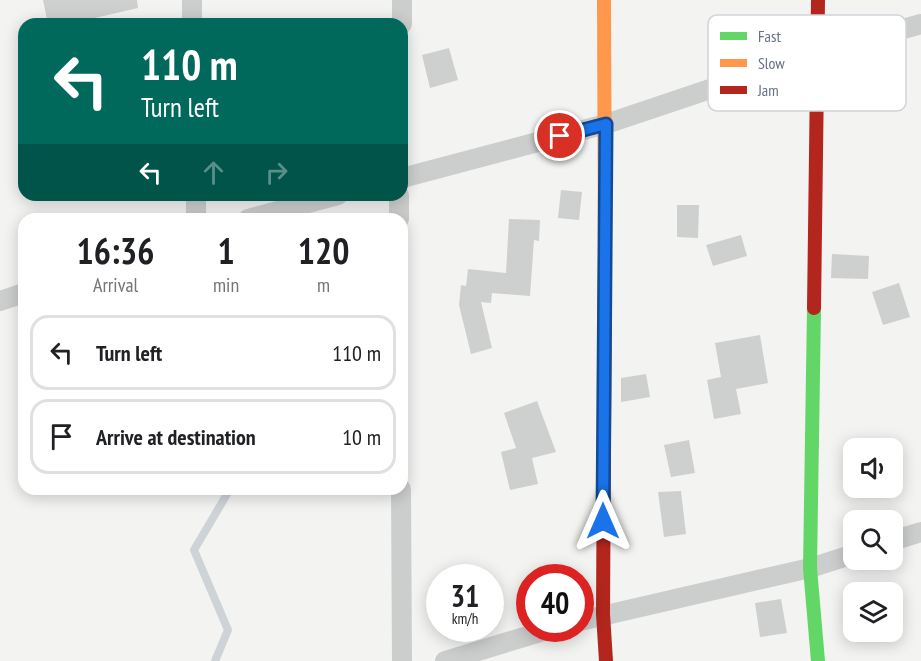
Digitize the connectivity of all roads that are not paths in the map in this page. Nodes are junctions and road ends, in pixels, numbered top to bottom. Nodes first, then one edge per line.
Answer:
1 (192, 0) edge
2 (402, 0) edge
3 (604, 0) edge
4 (818, 0) edge
5 (818, 15) edge
6 (192, 18) edge
7 (402, 18) edge
8 (921, 24) edge
9 (906, 28) edge
10 (708, 90) edge
11 (816, 111) edge
12 (606, 124) junction
13 (408, 176) edge
14 (316, 201) edge
15 (270, 213) edge
16 (18, 295) edge
17 (0, 301) edge
18 (401, 495) edge
19 (921, 532) edge
20 (903, 538) edge
21 (843, 558) edge
22 (810, 568) junction
23 (603, 614) junction
24 (594, 617) edge
25 (516, 639) edge
26 (402, 661) edge
27 (444, 661) edge
28 (606, 661) edge
29 (818, 661) edge

1 - 6 street
2 - 7 street
3 - 12 street
4 - 5 street
8 - 9 street
10 - 12 street
11 - 22 street
12 - 13 street
12 - 23 street
14 - 15 street
16 - 17 street
18 - 26 street
19 - 20 street
21 - 22 street
22 - 23 street
22 - 29 street
23 - 24 street
23 - 28 street
25 - 27 street

